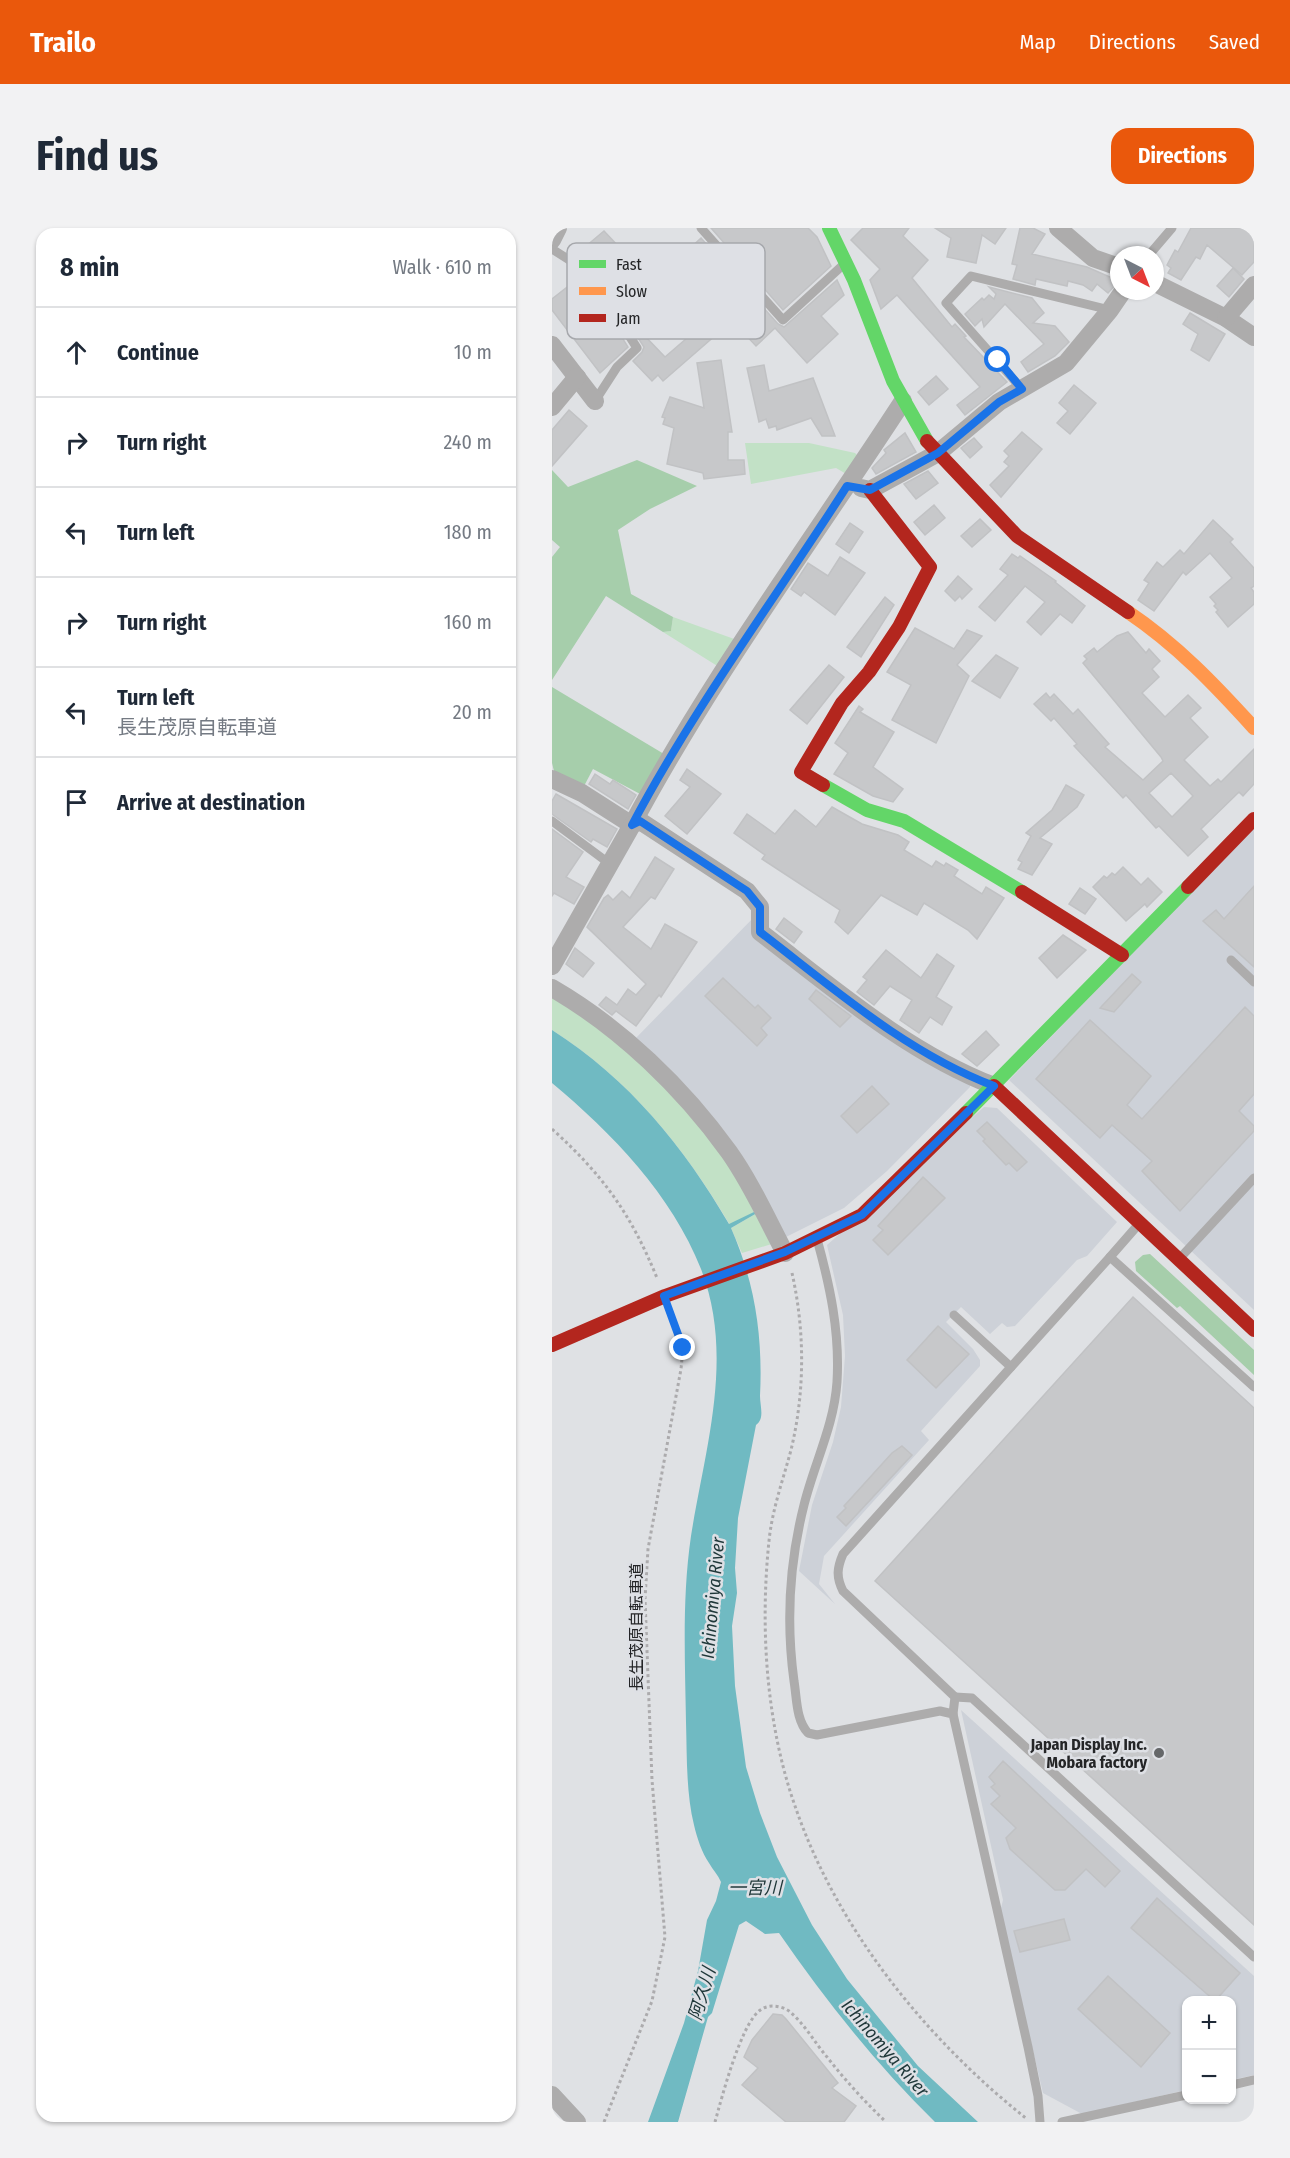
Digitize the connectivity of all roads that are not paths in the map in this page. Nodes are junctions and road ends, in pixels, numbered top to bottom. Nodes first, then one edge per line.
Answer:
1 (558, 228) edge
2 (701, 228) edge
3 (1058, 228) edge
4 (1172, 228) edge
5 (835, 231) edge
6 (552, 240) edge
7 (714, 243) edge
8 (1157, 246) edge
9 (552, 249) edge
10 (567, 259) edge
11 (846, 263) junction
12 (1110, 264) edge
13 (1254, 285) edge
14 (1164, 287) edge
15 (765, 300) edge
16 (1117, 300) edge
17 (1110, 310) junction
18 (1226, 318) junction
19 (1254, 337) edge
20 (631, 339) edge
21 (552, 345) edge
22 (577, 377) junction
23 (1022, 389) junction
24 (903, 400) junction
25 (595, 401) joint
26 (552, 407) edge
27 (938, 453) junction
28 (847, 486) junction
29 (870, 490) junction
30 (1254, 728) edge
31 (552, 779) edge
32 (1254, 819) edge
33 (552, 821) edge
34 (632, 825) junction
35 (610, 864) junction
36 (1122, 955) junction
37 (1231, 960) dead end
38 (552, 966) edge
39 (1254, 982) edge
40 (552, 988) edge
41 (994, 1086) junction
42 (1254, 1178) edge
43 (1139, 1224) junction
44 (817, 1238) junction
45 (782, 1253) junction
46 (1110, 1257) junction
47 (1178, 1260) junction
48 (954, 1315) dead end
49 (1254, 1330) edge
50 (552, 1345) edge
51 (1011, 1367) junction
52 (1254, 1387) edge
53 (955, 1697) junction
54 (953, 1714) junction
55 (1254, 1957) edge
56 (1254, 2080) edge
57 (1236, 2084) edge
58 (552, 2095) edge
59 (1182, 2096) edge
60 (577, 2122) edge
61 (1040, 2122) edge
62 (1062, 2122) edge

1 - 6 street
2 - 7 lane
3 - 12 street
4 - 8 lane
5 - 11 street
9 - 10 lane
11 - 15 lane
11 - 24 street
13 - 18 street
14 - 18 street
16 - 17 street
17 - 23 street
17 - 23 lane
18 - 19 street
20 - 25 lane
21 - 22 street
22 - 25 street
22 - 26 street
23 - 27 street
24 - 27 street
24 - 28 street
27 - 29 street
27 - 30 street
28 - 29 street
28 - 34 street
29 - 36 street
31 - 34 street
32 - 36 street
33 - 35 lane
34 - 35 street
34 - 41 street
35 - 38 street
36 - 41 street
37 - 39 lane
40 - 45 street
41 - 43 street
41 - 44 street
42 - 47 lane
43 - 46 lane
43 - 47 street
44 - 45 street
44 - 54 lane
45 - 50 street
46 - 51 lane
46 - 52 lane
47 - 49 street
48 - 51 lane
51 - 53 lane
53 - 54 lane
53 - 55 lane
54 - 61 lane
56 - 57 lane
58 - 60 street
59 - 62 lane

